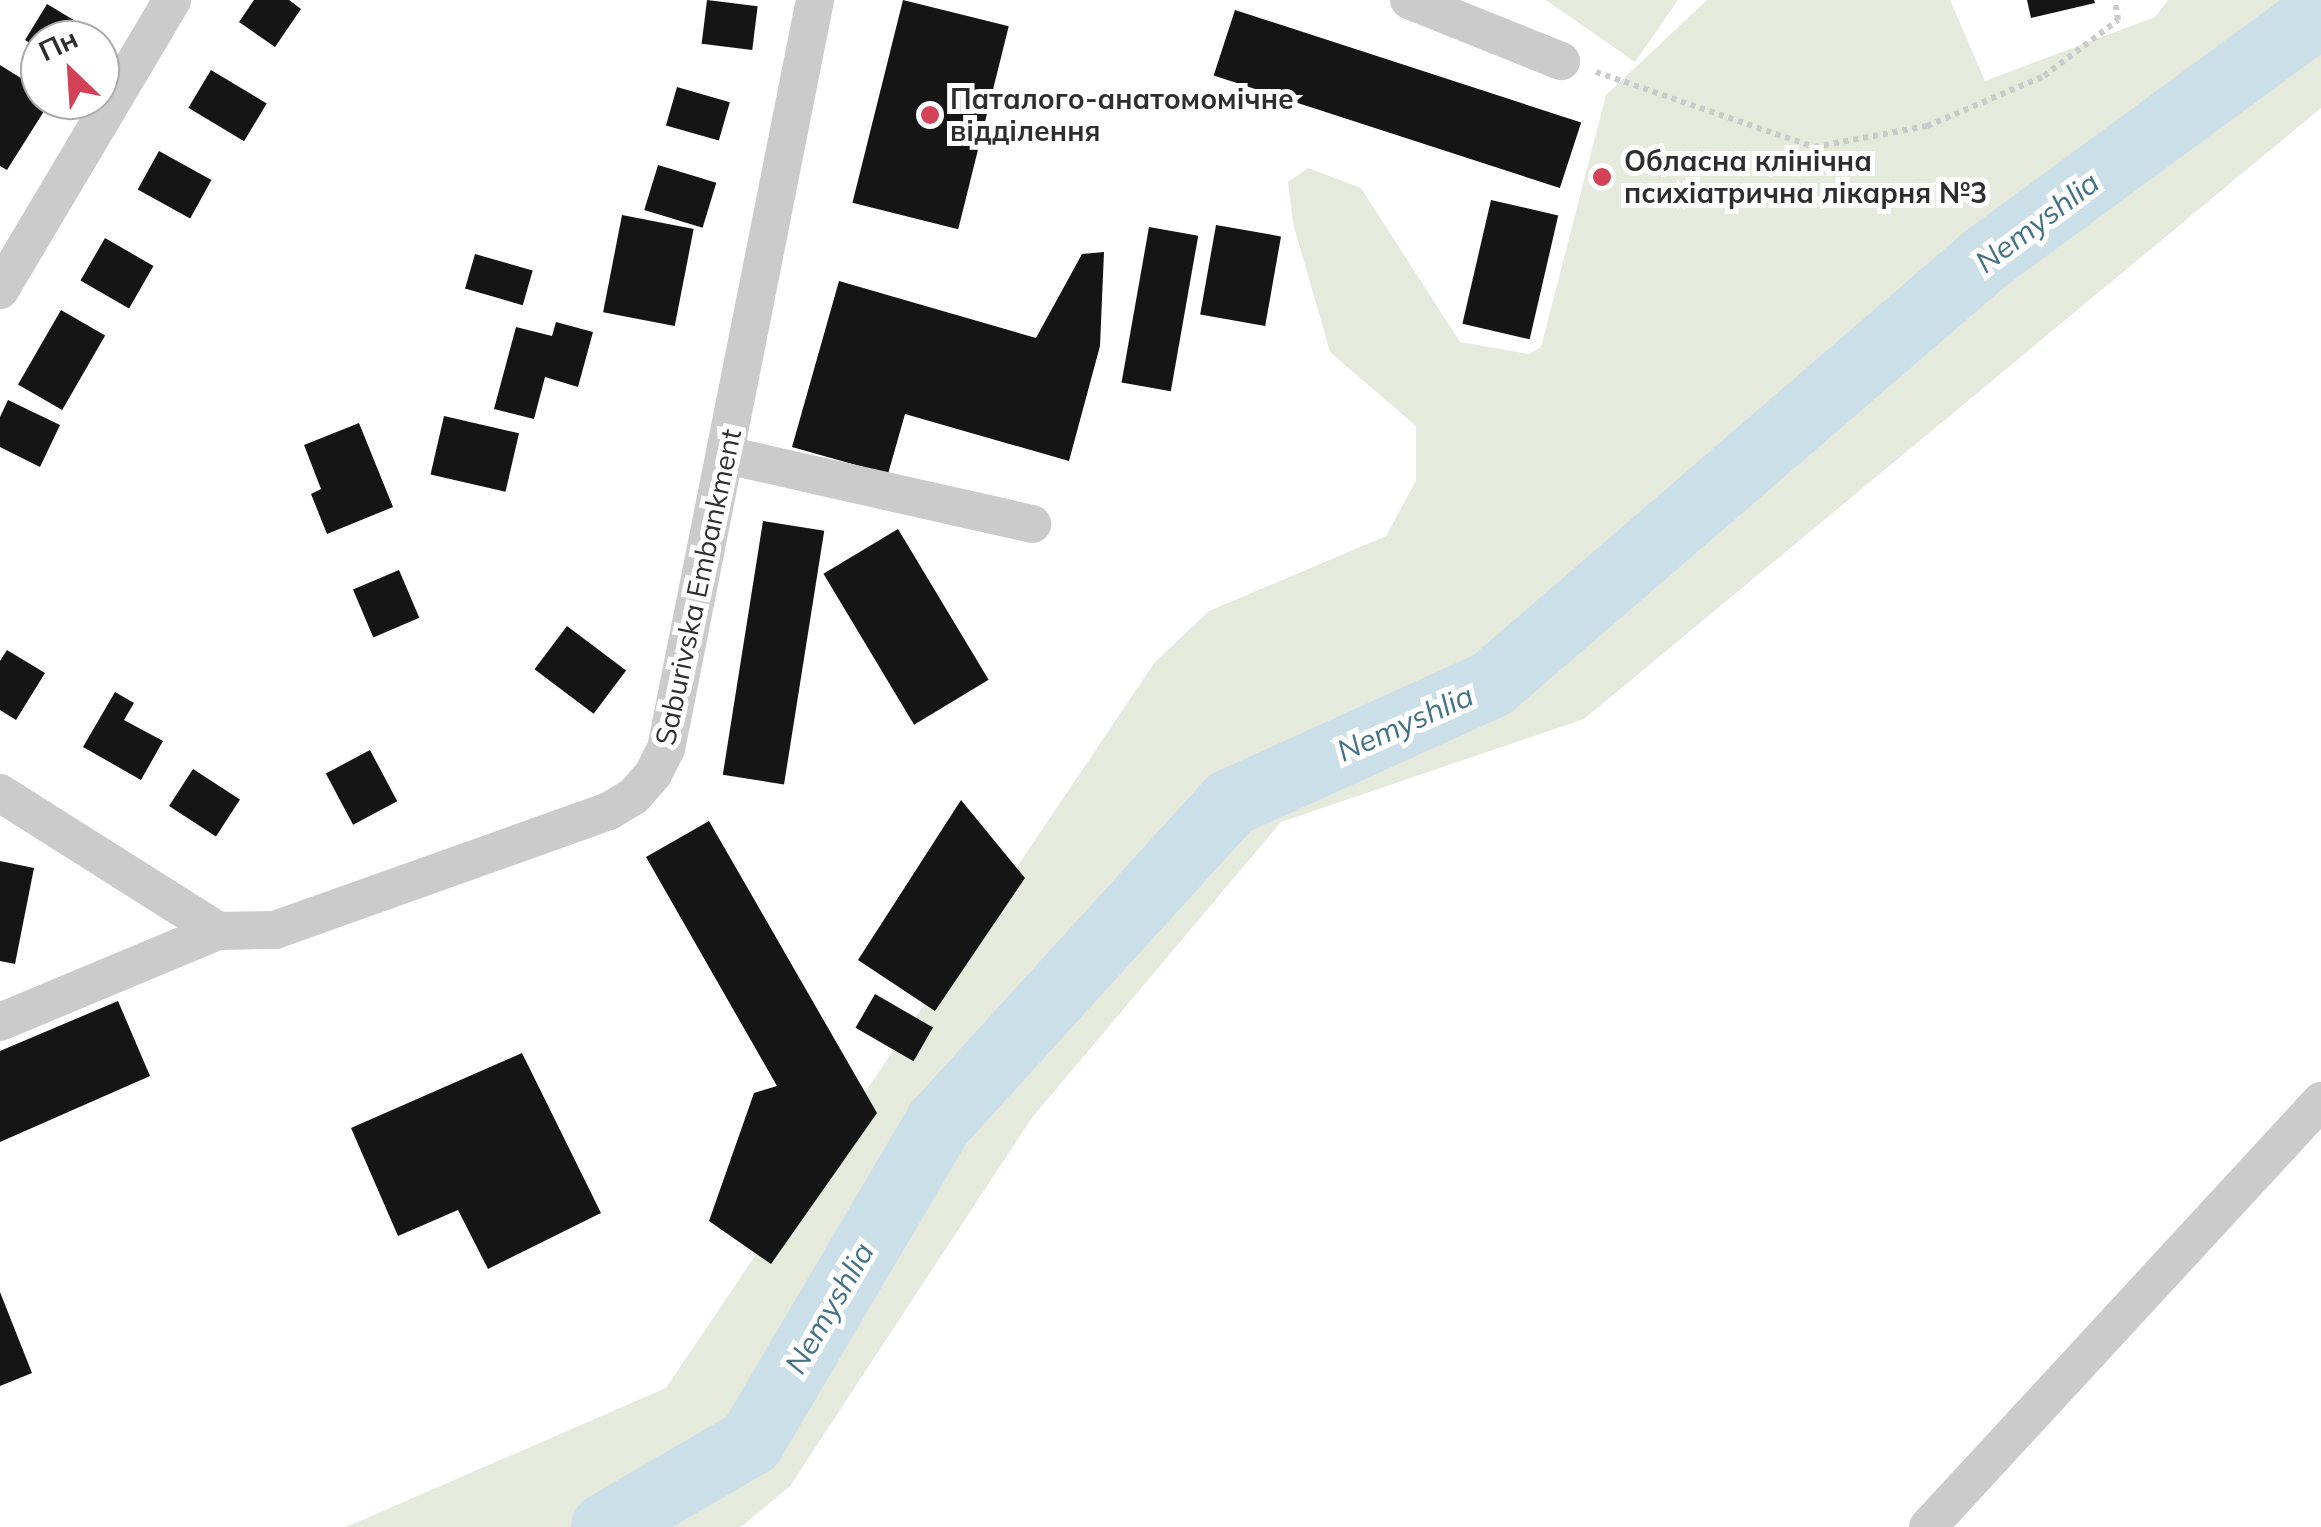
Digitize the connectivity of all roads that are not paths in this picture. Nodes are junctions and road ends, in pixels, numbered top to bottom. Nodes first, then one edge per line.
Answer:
1 (172, 0) edge
2 (815, 0) edge
3 (1410, 0) edge
4 (1561, 61) road end
5 (0, 290) edge
6 (726, 455) junction
7 (1032, 524) dead end
8 (0, 793) edge
9 (218, 931) junction
10 (0, 1022) edge
11 (2321, 1101) edge
12 (1928, 1527) edge

1 - 5 street
2 - 6 street, Saburivska Embankment
3 - 4 street
6 - 7 street
6 - 9 street, Saburivska Embankment
8 - 9 street
9 - 10 street, Saburivska Embankment
11 - 12 street

